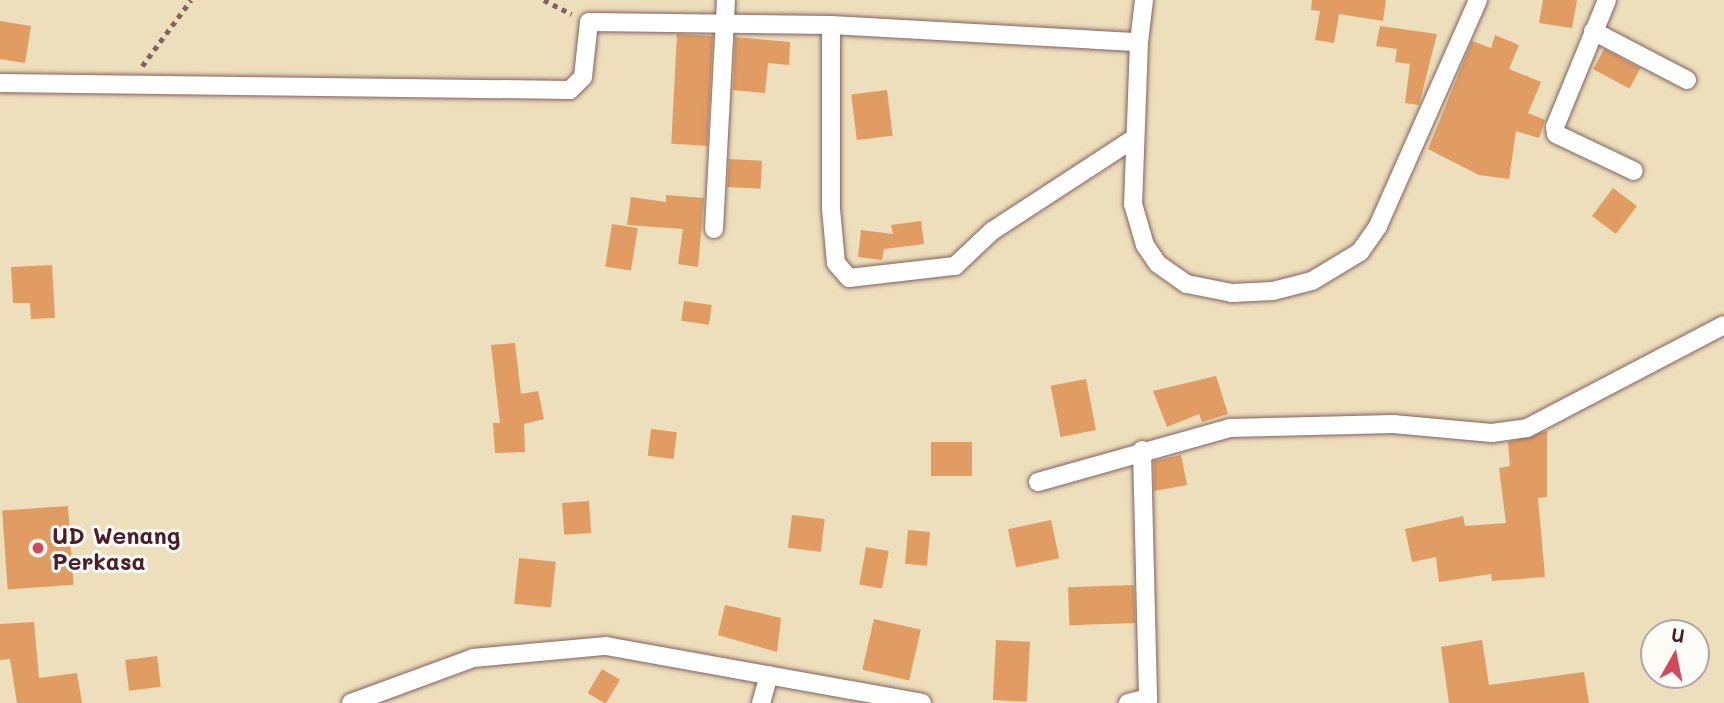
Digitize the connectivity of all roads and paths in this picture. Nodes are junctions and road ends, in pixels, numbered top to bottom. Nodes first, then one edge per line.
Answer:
1 (191, 0) edge
2 (544, 0) edge
3 (726, 0) edge
4 (1144, 0) edge
5 (1478, 0) edge
6 (1606, 0) edge
7 (589, 22) junction
8 (725, 23) junction
9 (831, 25) junction
10 (1593, 31) junction
11 (1139, 42) junction
12 (133, 71) dead end
13 (1687, 80) dead end
14 (0, 83) edge
15 (1133, 139) junction
16 (1634, 171) dead end
17 (714, 229) dead end
18 (1724, 325) edge
19 (1142, 450) junction
20 (1038, 482) dead end
21 (769, 675) junction
22 (1148, 700) edge
23 (351, 703) edge
24 (761, 703) edge
25 (922, 703) edge
26 (1128, 703) edge

1 - 12 path
2 - 7 path
3 - 8 street
4 - 11 street
5 - 15 street
6 - 10 street
7 - 8 street
7 - 14 street
8 - 9 street
8 - 17 street
9 - 11 street
9 - 15 street
10 - 13 street
10 - 16 street
11 - 15 street
18 - 19 street
19 - 20 street
19 - 22 street
21 - 23 street
21 - 24 street
21 - 25 street
22 - 26 street

